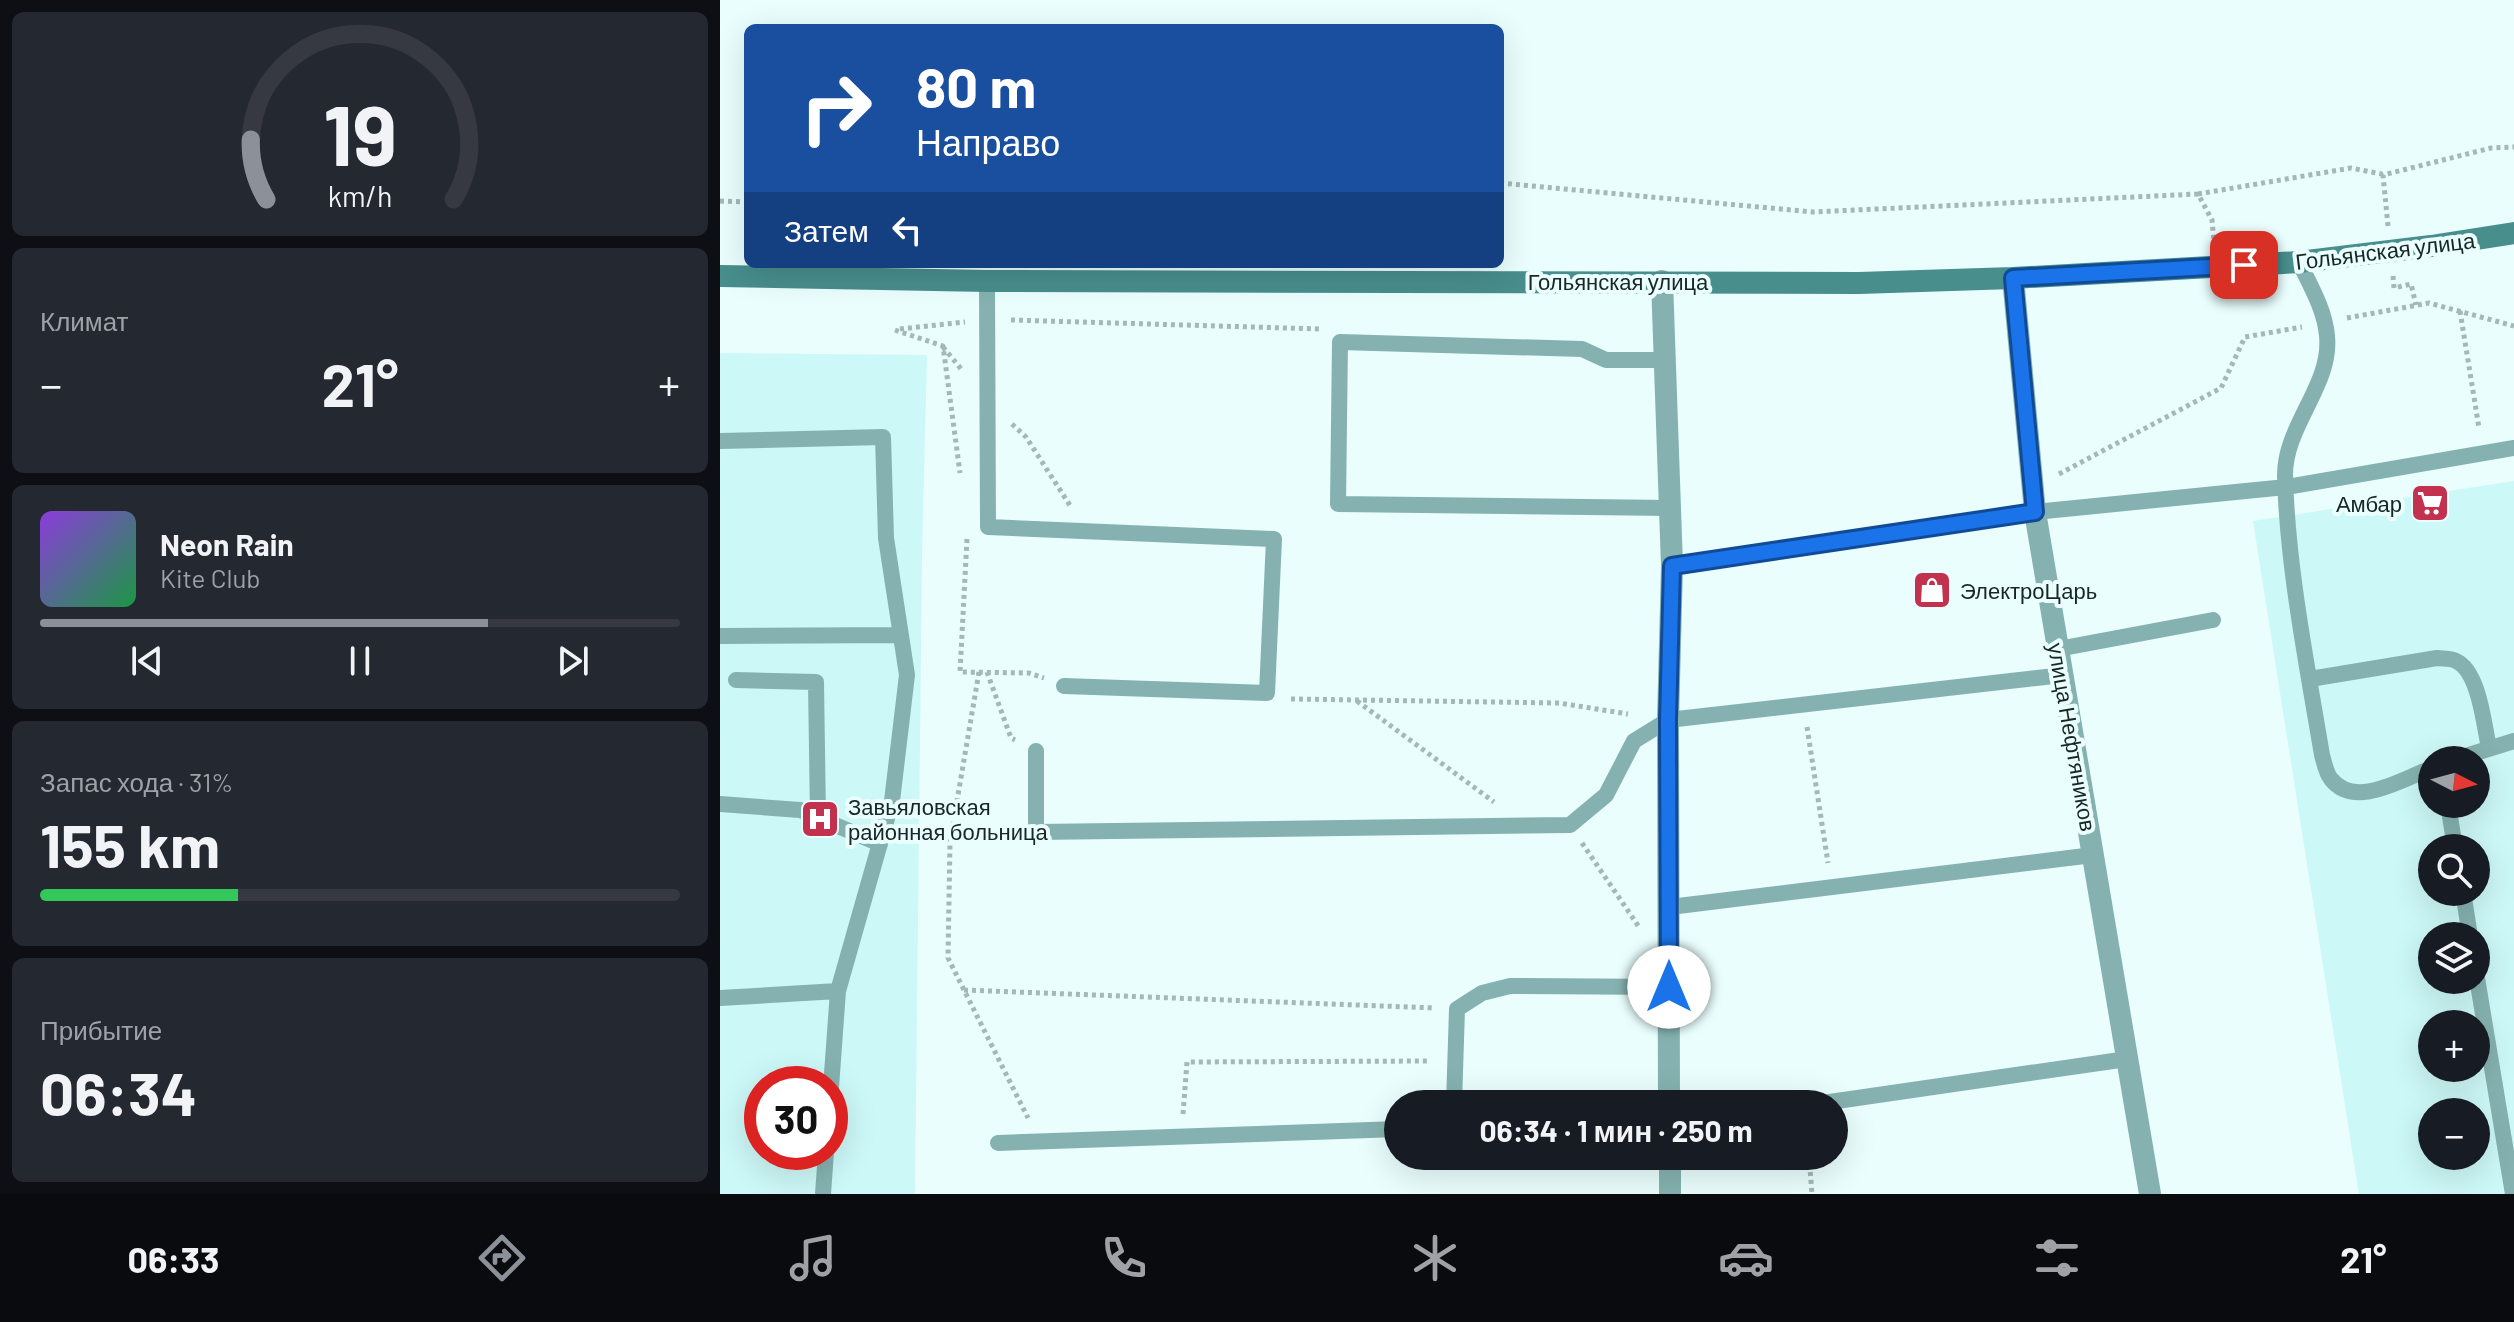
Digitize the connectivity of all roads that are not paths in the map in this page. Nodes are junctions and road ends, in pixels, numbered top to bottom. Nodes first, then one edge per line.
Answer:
1 (2514, 233) edge
2 (2299, 262) junction
3 (720, 276) edge
4 (2013, 278) junction
5 (987, 281) junction
6 (1662, 281) junction
7 (1665, 360) junction
8 (720, 441) edge
9 (2514, 448) edge
10 (2286, 487) junction
11 (1670, 508) junction
12 (2035, 512) junction
13 (1672, 566) junction
14 (2213, 620) dead end
15 (901, 635) junction
16 (720, 636) edge
17 (2058, 649) junction
18 (2063, 675) junction
19 (2310, 679) junction
20 (736, 680) dead end
21 (1064, 686) dead end
22 (1668, 720) junction
23 (2514, 741) edge
24 (2489, 746) edge
25 (2490, 748) edge
26 (1036, 751) road end
27 (2418, 773) edge
28 (720, 804) edge
29 (818, 818) junction
30 (880, 844) junction
31 (2093, 855) junction
32 (1670, 907) junction
33 (1669, 979) junction
34 (838, 991) junction
35 (2480, 994) edge
36 (720, 998) edge
37 (2127, 1059) junction
38 (833, 1066) edge
39 (1454, 1090) edge
40 (1669, 1090) edge
41 (1848, 1099) edge
42 (1384, 1130) edge
43 (998, 1143) dead end
44 (2511, 1159) edge
45 (825, 1170) edge
46 (1670, 1170) edge
47 (823, 1194) edge
48 (1670, 1194) edge
49 (2150, 1194) edge
50 (2513, 1194) edge

1 - 2 main road, Гольянская улица
2 - 4 main road, Гольянская улица
2 - 10 lane
3 - 5 main road, Гольянская улица
4 - 6 main road, Гольянская улица
4 - 12 street, улица Нефтяников
5 - 6 main road, Гольянская улица
5 - 21 lane
6 - 7 street
7 - 11 street
7 - 11 lane
8 - 15 lane
9 - 10 lane
10 - 12 lane
10 - 19 lane
11 - 13 street
12 - 13 lane
12 - 17 street, улица Нефтяников
13 - 22 street
14 - 17 lane
15 - 16 lane
15 - 30 lane
17 - 18 street, улица Нефтяников
18 - 22 lane
18 - 31 street, улица Нефтяников
19 - 24 lane
19 - 27 lane
20 - 29 lane
22 - 26 lane
22 - 32 street
23 - 25 lane
28 - 29 lane
29 - 30 lane
30 - 34 lane
31 - 32 lane
31 - 37 street, улица Нефтяников
32 - 33 street
33 - 39 lane
33 - 40 street
34 - 36 lane
34 - 38 lane
35 - 44 lane
37 - 41 lane
37 - 49 street, улица Нефтяников
42 - 43 lane
44 - 50 lane
45 - 47 lane
46 - 48 street

